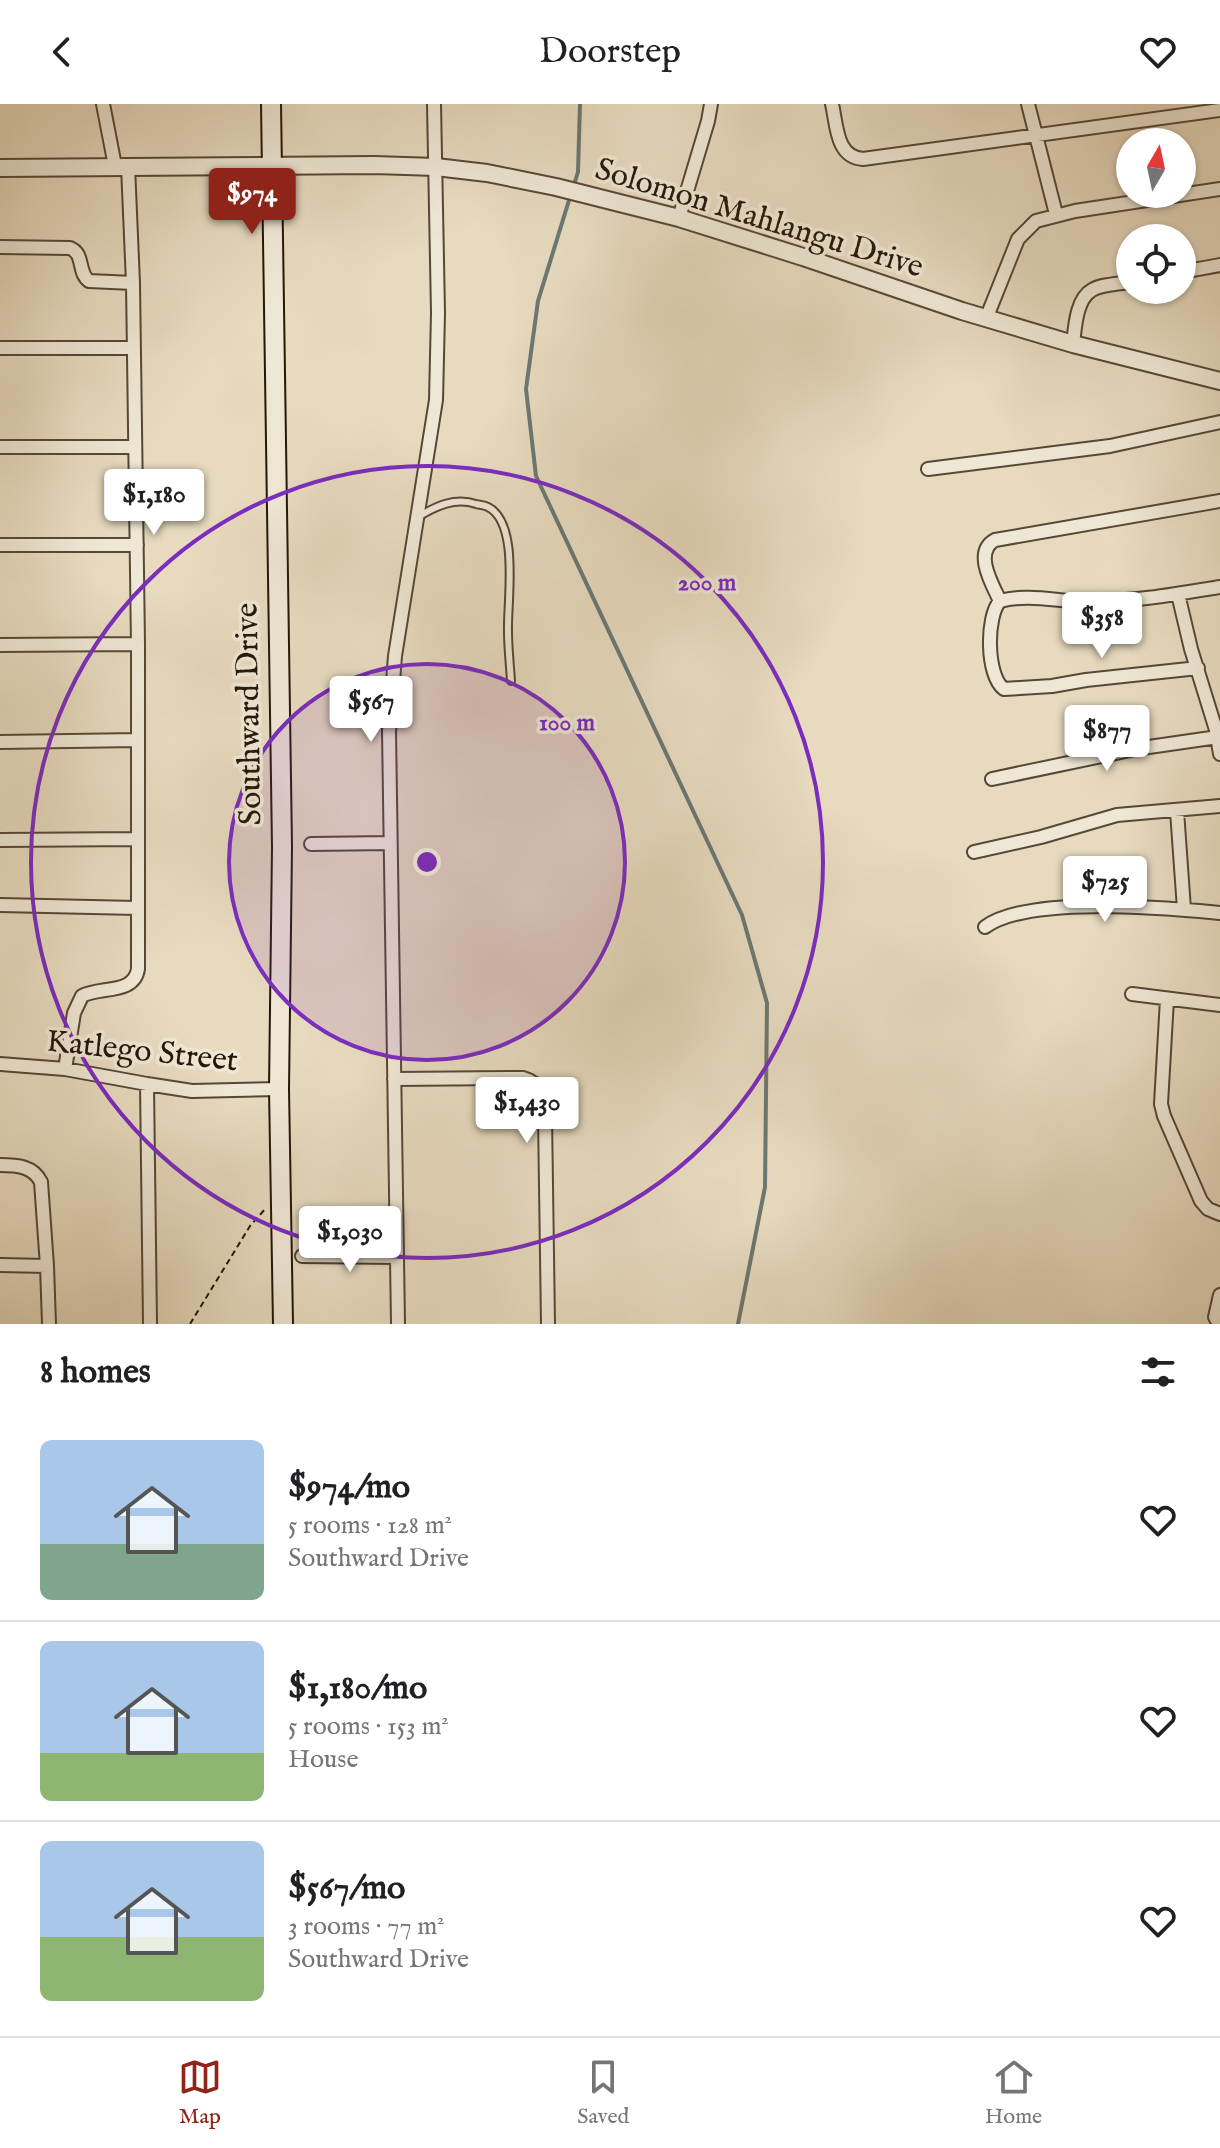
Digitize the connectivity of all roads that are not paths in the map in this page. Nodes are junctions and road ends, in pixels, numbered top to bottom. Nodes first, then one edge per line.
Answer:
1 (103, 104) edge
2 (271, 104) edge
3 (434, 104) edge
4 (711, 104) edge
5 (832, 104) edge
6 (1028, 104) edge
7 (1220, 110) edge
8 (1037, 137) junction
9 (122, 166) junction
10 (272, 166) junction
11 (436, 167) junction
12 (0, 168) edge
13 (1220, 189) edge
14 (1056, 214) junction
15 (679, 218) junction
16 (0, 247) edge
17 (1220, 265) edge
18 (1196, 269) edge
19 (133, 283) junction
20 (1116, 285) edge
21 (986, 319) junction
22 (1073, 344) junction
23 (0, 348) edge
24 (133, 348) junction
25 (1220, 381) edge
26 (1220, 422) edge
27 (0, 447) edge
28 (135, 447) junction
29 (928, 469) dead end
30 (1220, 501) edge
31 (418, 517) junction
32 (0, 545) edge
33 (137, 545) junction
34 (1220, 587) edge
35 (1178, 594) junction
36 (1000, 601) junction
37 (138, 644) junction
38 (0, 645) edge
39 (1198, 668) junction
40 (511, 681) dead end
41 (1218, 732) edge
42 (138, 740) junction
43 (0, 742) edge
44 (1220, 754) edge
45 (992, 779) dead end
46 (1220, 806) edge
47 (1177, 811) junction
48 (138, 839) junction
49 (0, 840) edge
50 (390, 843) junction
51 (311, 844) dead end
52 (974, 852) dead end
53 (0, 905) edge
54 (137, 908) junction
55 (1184, 909) junction
56 (1220, 913) edge
57 (985, 927) dead end
58 (1132, 994) dead end
59 (1167, 999) junction
60 (1220, 1005) edge
61 (0, 1064) edge
62 (65, 1069) junction
63 (394, 1079) junction
64 (147, 1084) junction
65 (279, 1089) junction
66 (0, 1165) edge
67 (1220, 1214) edge
68 (302, 1256) dead end
69 (397, 1257) junction
70 (0, 1265) edge
71 (47, 1266) junction
72 (1220, 1295) edge
73 (49, 1324) edge
74 (150, 1324) edge
75 (283, 1324) edge
76 (398, 1324) edge
77 (548, 1324) edge
78 (1219, 1324) edge

1 - 9 street
2 - 10 main road, Southward Drive
3 - 11 street
4 - 15 street
5 - 8 street
6 - 8 street
7 - 8 street
8 - 14 street
9 - 10 street, Solomon Mahlangu Drive
9 - 12 street, Solomon Mahlangu Drive
9 - 19 street
10 - 11 street, Solomon Mahlangu Drive
10 - 65 main road, Southward Drive
11 - 15 street, Solomon Mahlangu Drive
11 - 31 street
13 - 14 street
14 - 21 street
15 - 21 street, Solomon Mahlangu Drive
16 - 19 street
17 - 18 street
19 - 24 street
20 - 22 street
21 - 22 street, Solomon Mahlangu Drive
22 - 25 street, Solomon Mahlangu Drive
23 - 24 street
24 - 28 street
26 - 29 street
27 - 28 street
28 - 33 street
30 - 36 street
31 - 40 lane
31 - 50 street
32 - 33 street
33 - 37 street
34 - 35 street
35 - 36 street
35 - 39 street
36 - 39 street
37 - 38 street
37 - 42 street
39 - 41 street
41 - 44 street
41 - 45 street
42 - 43 street
42 - 48 street
46 - 47 street
47 - 52 street
47 - 55 street
48 - 49 street
48 - 54 street
50 - 51 street
50 - 63 street
53 - 54 street
54 - 62 street
55 - 56 street
55 - 57 street
58 - 59 street
59 - 60 street
59 - 67 street
61 - 62 street, Katlego Street
62 - 64 street, Katlego Street
63 - 69 street
63 - 77 street
64 - 65 street, Katlego Street
64 - 74 street
65 - 75 main road, Southward Drive
66 - 71 street
68 - 69 street
69 - 76 street
70 - 71 street
71 - 73 street
72 - 78 street

